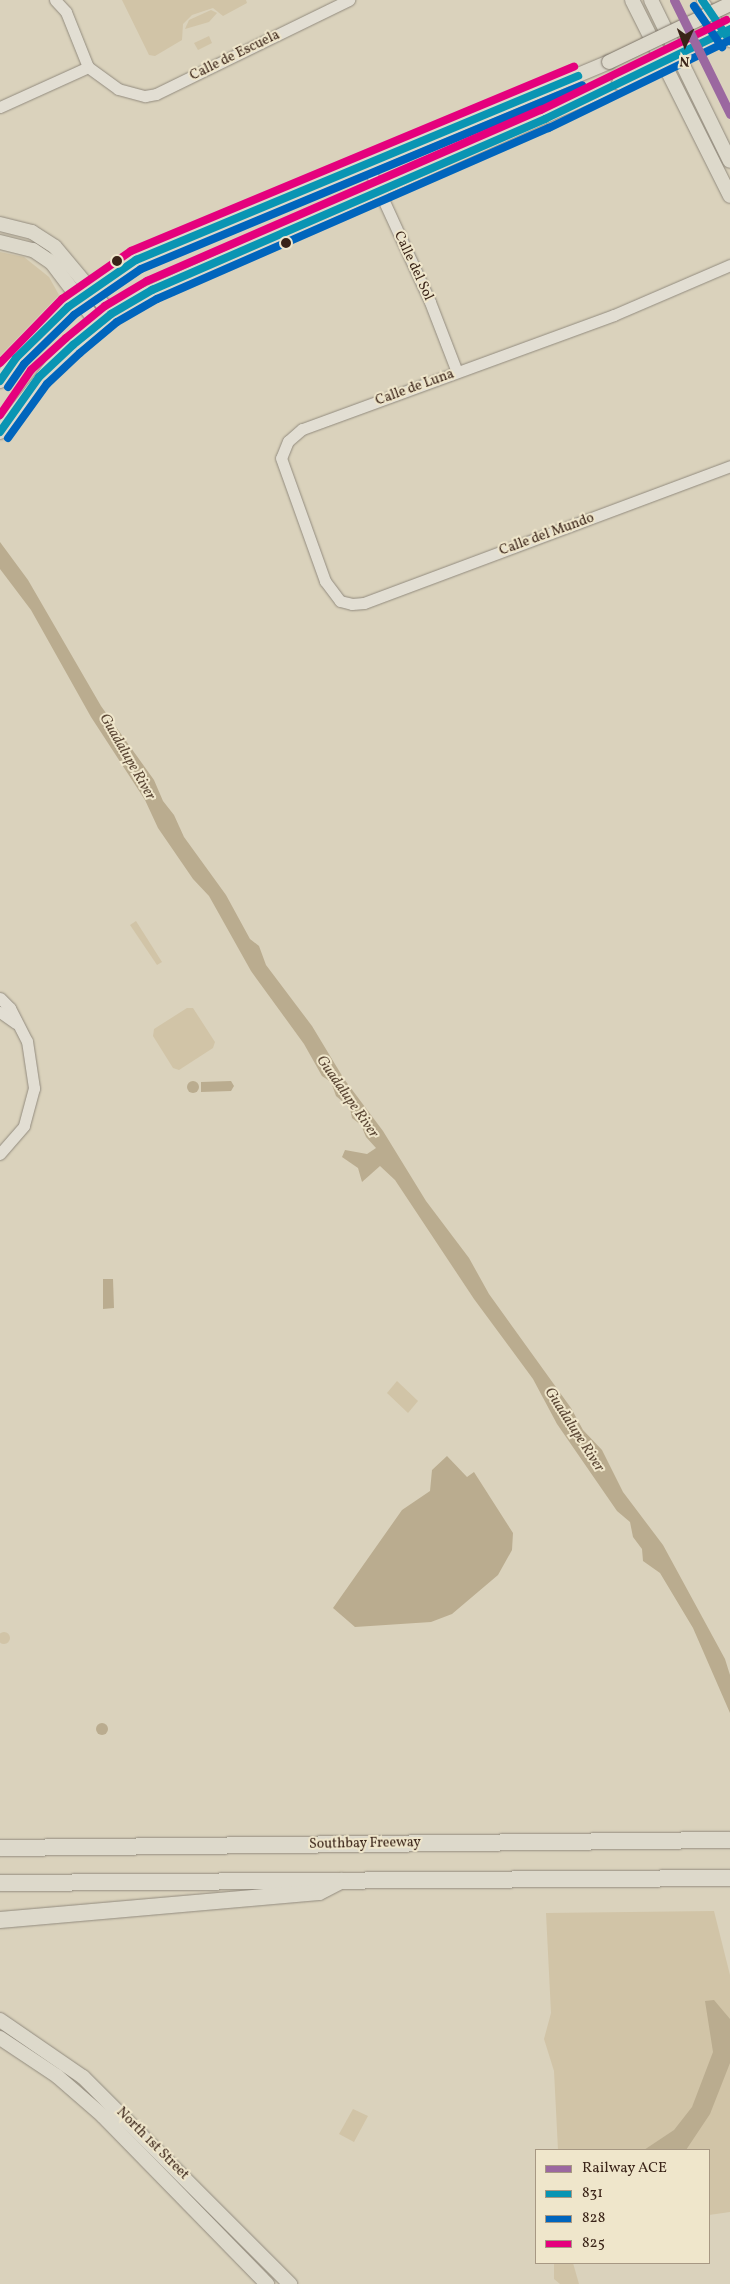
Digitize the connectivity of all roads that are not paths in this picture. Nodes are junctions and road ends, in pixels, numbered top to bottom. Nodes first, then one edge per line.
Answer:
1 (55, 0) edge
2 (349, 0) edge
3 (632, 0) edge
4 (651, 0) edge
5 (702, 0) edge
6 (730, 4) edge
7 (730, 29) edge
8 (730, 41) edge
9 (88, 67) junction
10 (0, 107) edge
11 (730, 161) edge
12 (366, 162) junction
13 (379, 193) junction
14 (730, 196) edge
15 (0, 224) edge
16 (0, 242) edge
17 (730, 265) edge
18 (90, 288) junction
19 (79, 298) junction
20 (111, 314) junction
21 (98, 324) junction
22 (457, 372) junction
23 (0, 381) edge
24 (0, 432) edge
25 (730, 466) edge
26 (364, 603) joint
27 (0, 998) edge
28 (0, 1012) edge
29 (18, 1024) junction
30 (0, 1154) edge
31 (730, 1840) edge
32 (0, 1848) edge
33 (730, 1878) edge
34 (343, 1880) junction
35 (0, 1883) edge
36 (0, 1920) edge
37 (0, 2020) edge
38 (0, 2038) edge
39 (267, 2284) edge
40 (290, 2284) edge

1 - 9 street
2 - 9 street, Calle de Escuela
3 - 14 main road
4 - 11 main road
5 - 8 street
6 - 12 main road, bridge
7 - 13 main road, bridge
9 - 10 street
12 - 13 street, Calle del Sol
12 - 18 main road
13 - 20 main road
13 - 22 street, Calle del Sol
15 - 18 main road
16 - 19 main road
17 - 22 street, Calle de Luna
18 - 19 main road
18 - 20 main road
19 - 21 main road
19 - 23 main road
20 - 21 main road
21 - 24 main road
22 - 26 street, Calle de Luna
25 - 26 street, Calle del Mundo
27 - 29 street
28 - 29 street
29 - 30 street
31 - 32 highway, Southbay Freeway
33 - 34 highway
34 - 35 highway
34 - 36 highway
37 - 40 main road, North 1st Street
38 - 39 main road, North 1st Street

